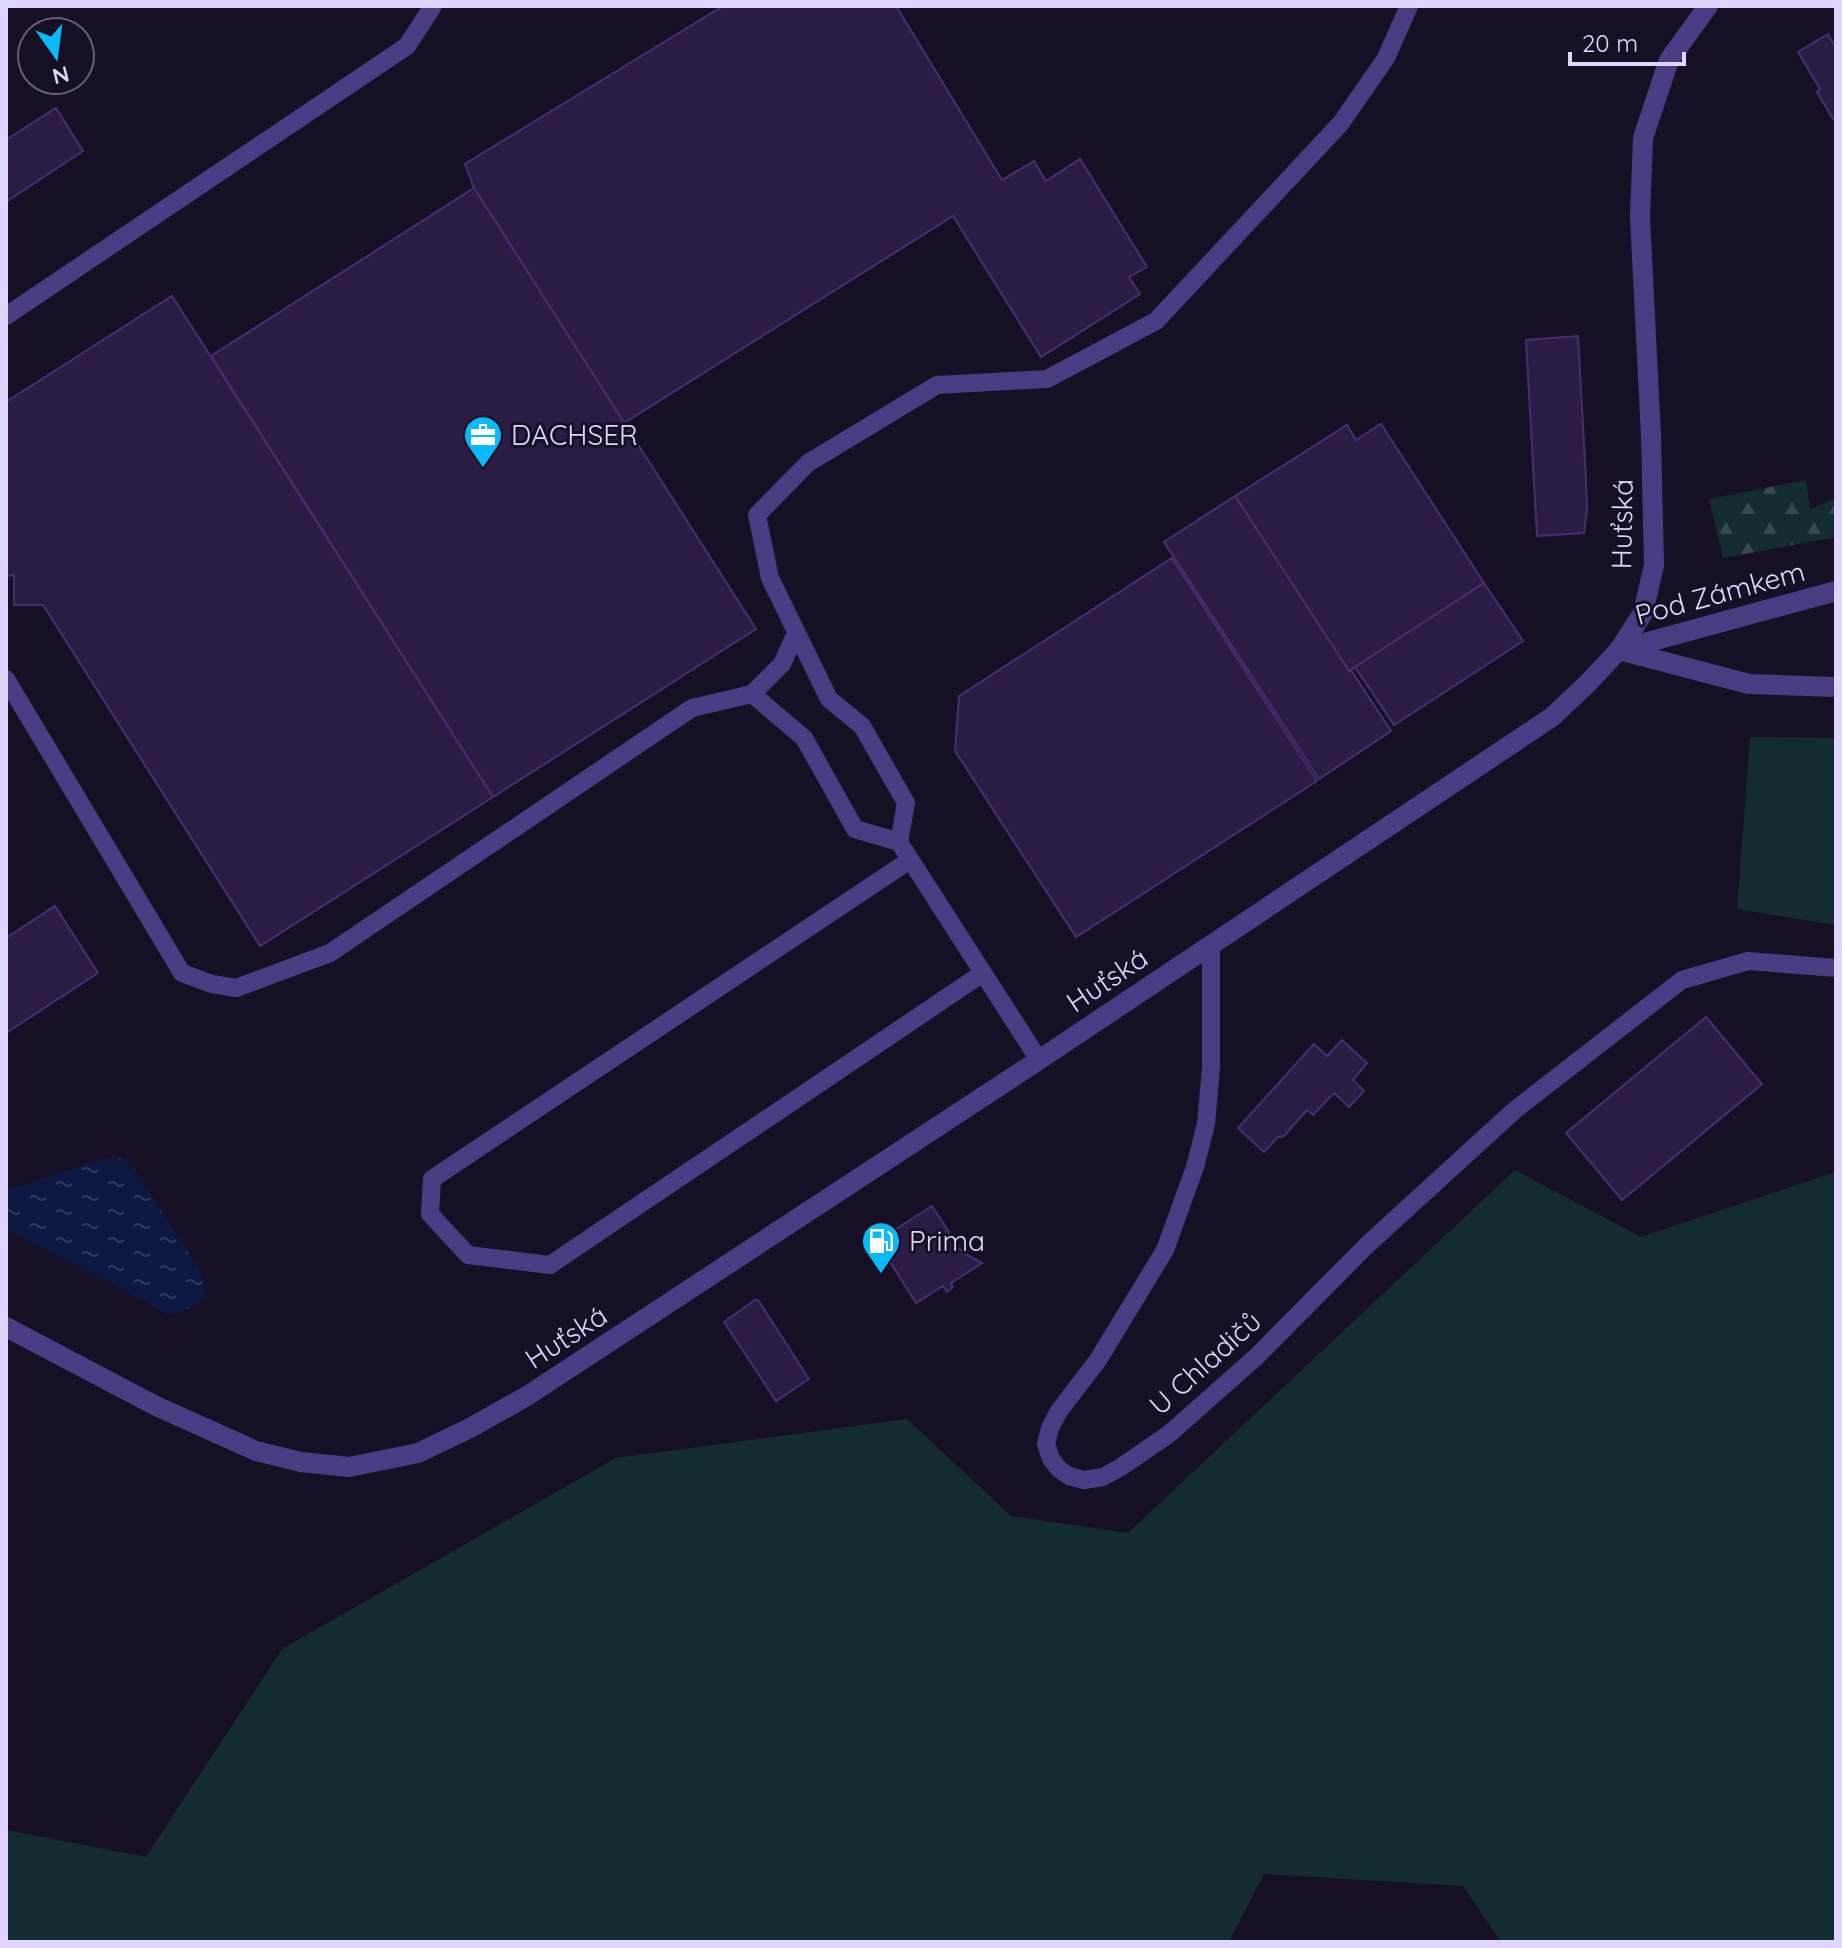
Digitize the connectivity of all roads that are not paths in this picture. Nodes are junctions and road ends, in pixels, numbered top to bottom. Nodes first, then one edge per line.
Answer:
1 (433, 6) edge
2 (1409, 6) edge
3 (1708, 6) edge
4 (6, 316) edge
5 (1836, 591) edge
6 (796, 633) junction
7 (1619, 650) junction
8 (6, 679) edge
9 (1836, 687) edge
10 (752, 694) junction
11 (899, 842) junction
12 (910, 860) junction
13 (1211, 945) junction
14 (1836, 968) edge
15 (983, 973) junction
16 (1039, 1060) junction
17 (6, 1327) edge

1 - 4 lane
2 - 6 lane
3 - 7 street, Huťská
5 - 7 street, Pod Zámkem
6 - 10 lane
6 - 11 lane
7 - 9 street
7 - 13 street, Huťská
8 - 10 lane
10 - 11 lane
11 - 12 lane
12 - 15 lane
12 - 15 lane
13 - 14 lane, U Chladičů
13 - 16 street, Huťská
15 - 16 lane
16 - 17 street, Huťská

